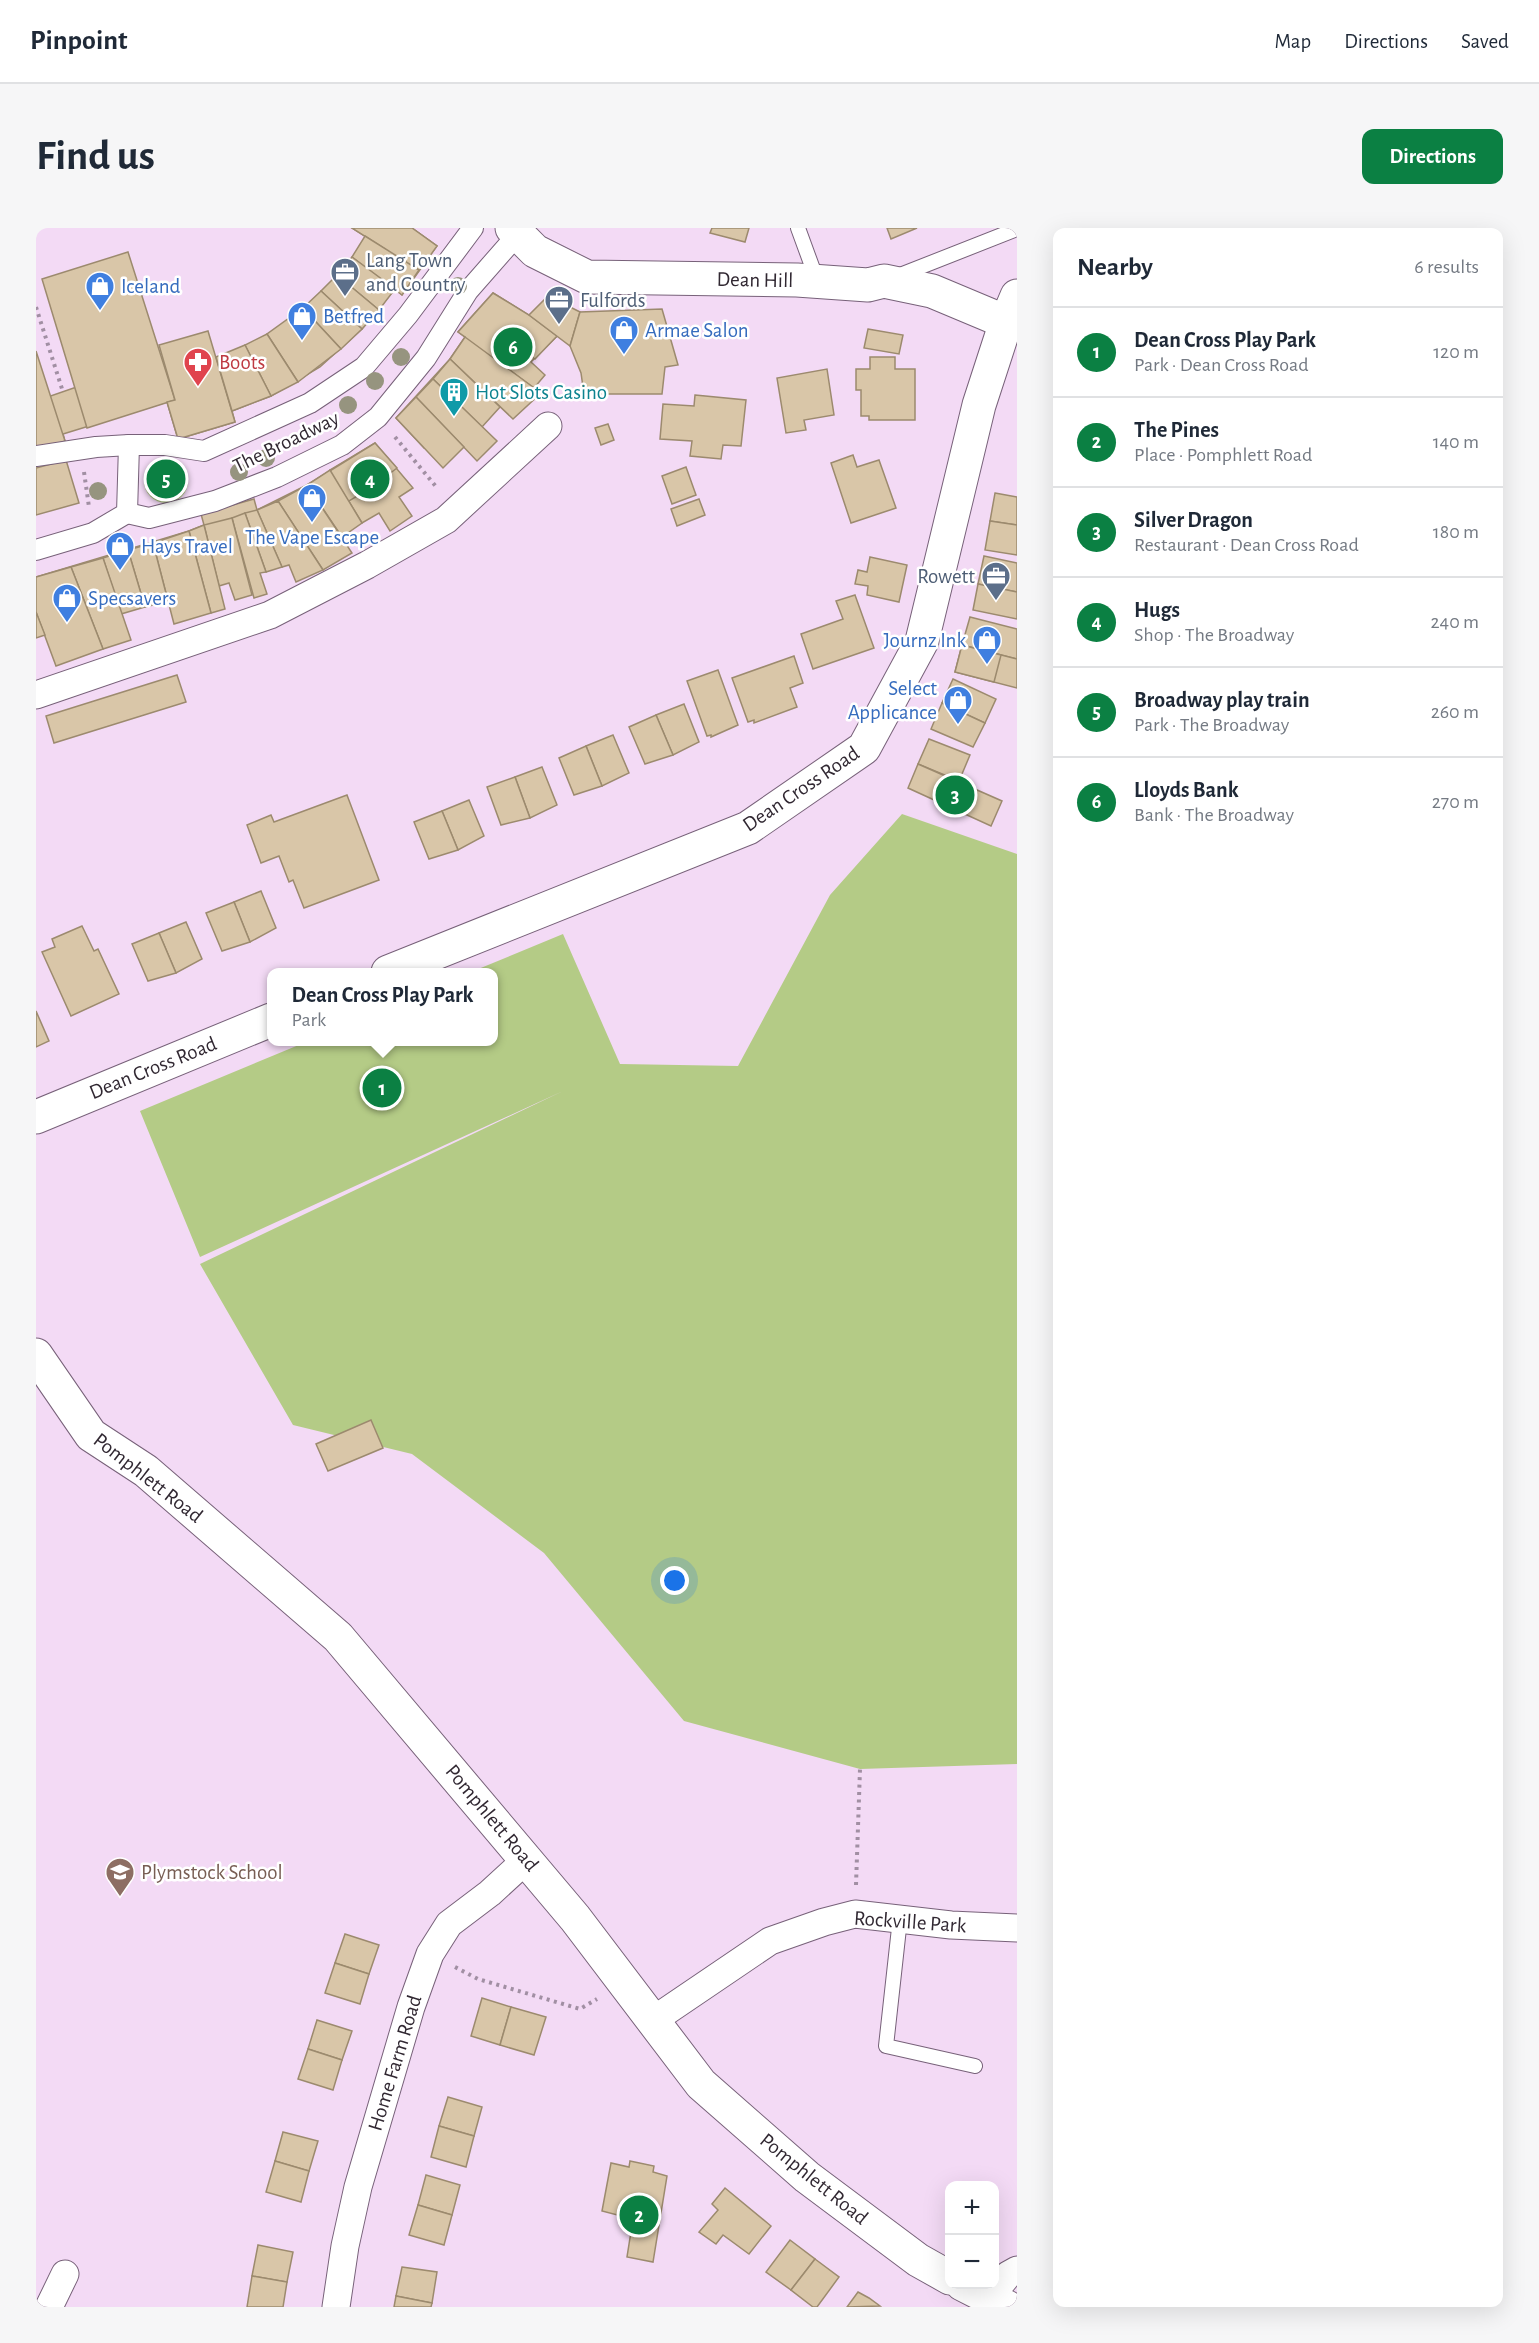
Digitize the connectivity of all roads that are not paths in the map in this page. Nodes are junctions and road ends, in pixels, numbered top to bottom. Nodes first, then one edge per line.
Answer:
1 (472, 228) edge
2 (810, 228) edge
3 (1017, 229) edge
4 (515, 231) edge
5 (800, 235) edge
6 (884, 280) junction
7 (818, 282) junction
8 (1013, 315) edge
9 (549, 426) dead end
10 (129, 445) junction
11 (36, 456) edge
12 (127, 513) junction
13 (36, 550) edge
14 (36, 695) edge
15 (398, 968) edge
16 (267, 1022) edge
17 (36, 1117) edge
18 (36, 1355) edge
19 (527, 1859) junction
20 (900, 1919) junction
21 (1017, 1928) edge
22 (652, 2021) junction
23 (975, 2066) dead end
24 (1017, 2270) edge
25 (65, 2274) dead end
26 (945, 2275) edge
27 (986, 2297) edge
28 (49, 2307) edge
29 (336, 2307) edge

1 - 10 street, The Broadway
2 - 5 lane
3 - 6 lane
4 - 7 street, Dean Hill
4 - 12 street, The Broadway
5 - 7 lane
6 - 7 street, Dean Hill
6 - 8 street, Dean Hill
8 - 15 street, Dean Cross Road
9 - 14 street
10 - 11 street, The Broadway
10 - 12 street
12 - 13 street
16 - 17 street, Dean Cross Road
18 - 19 street, Pomphlett Road
19 - 22 street, Pomphlett Road
19 - 29 street, Home Farm Road
20 - 21 street, Rockville Park
20 - 22 street, Rockville Park
20 - 23 lane
22 - 26 street, Pomphlett Road
24 - 27 street
25 - 28 street

